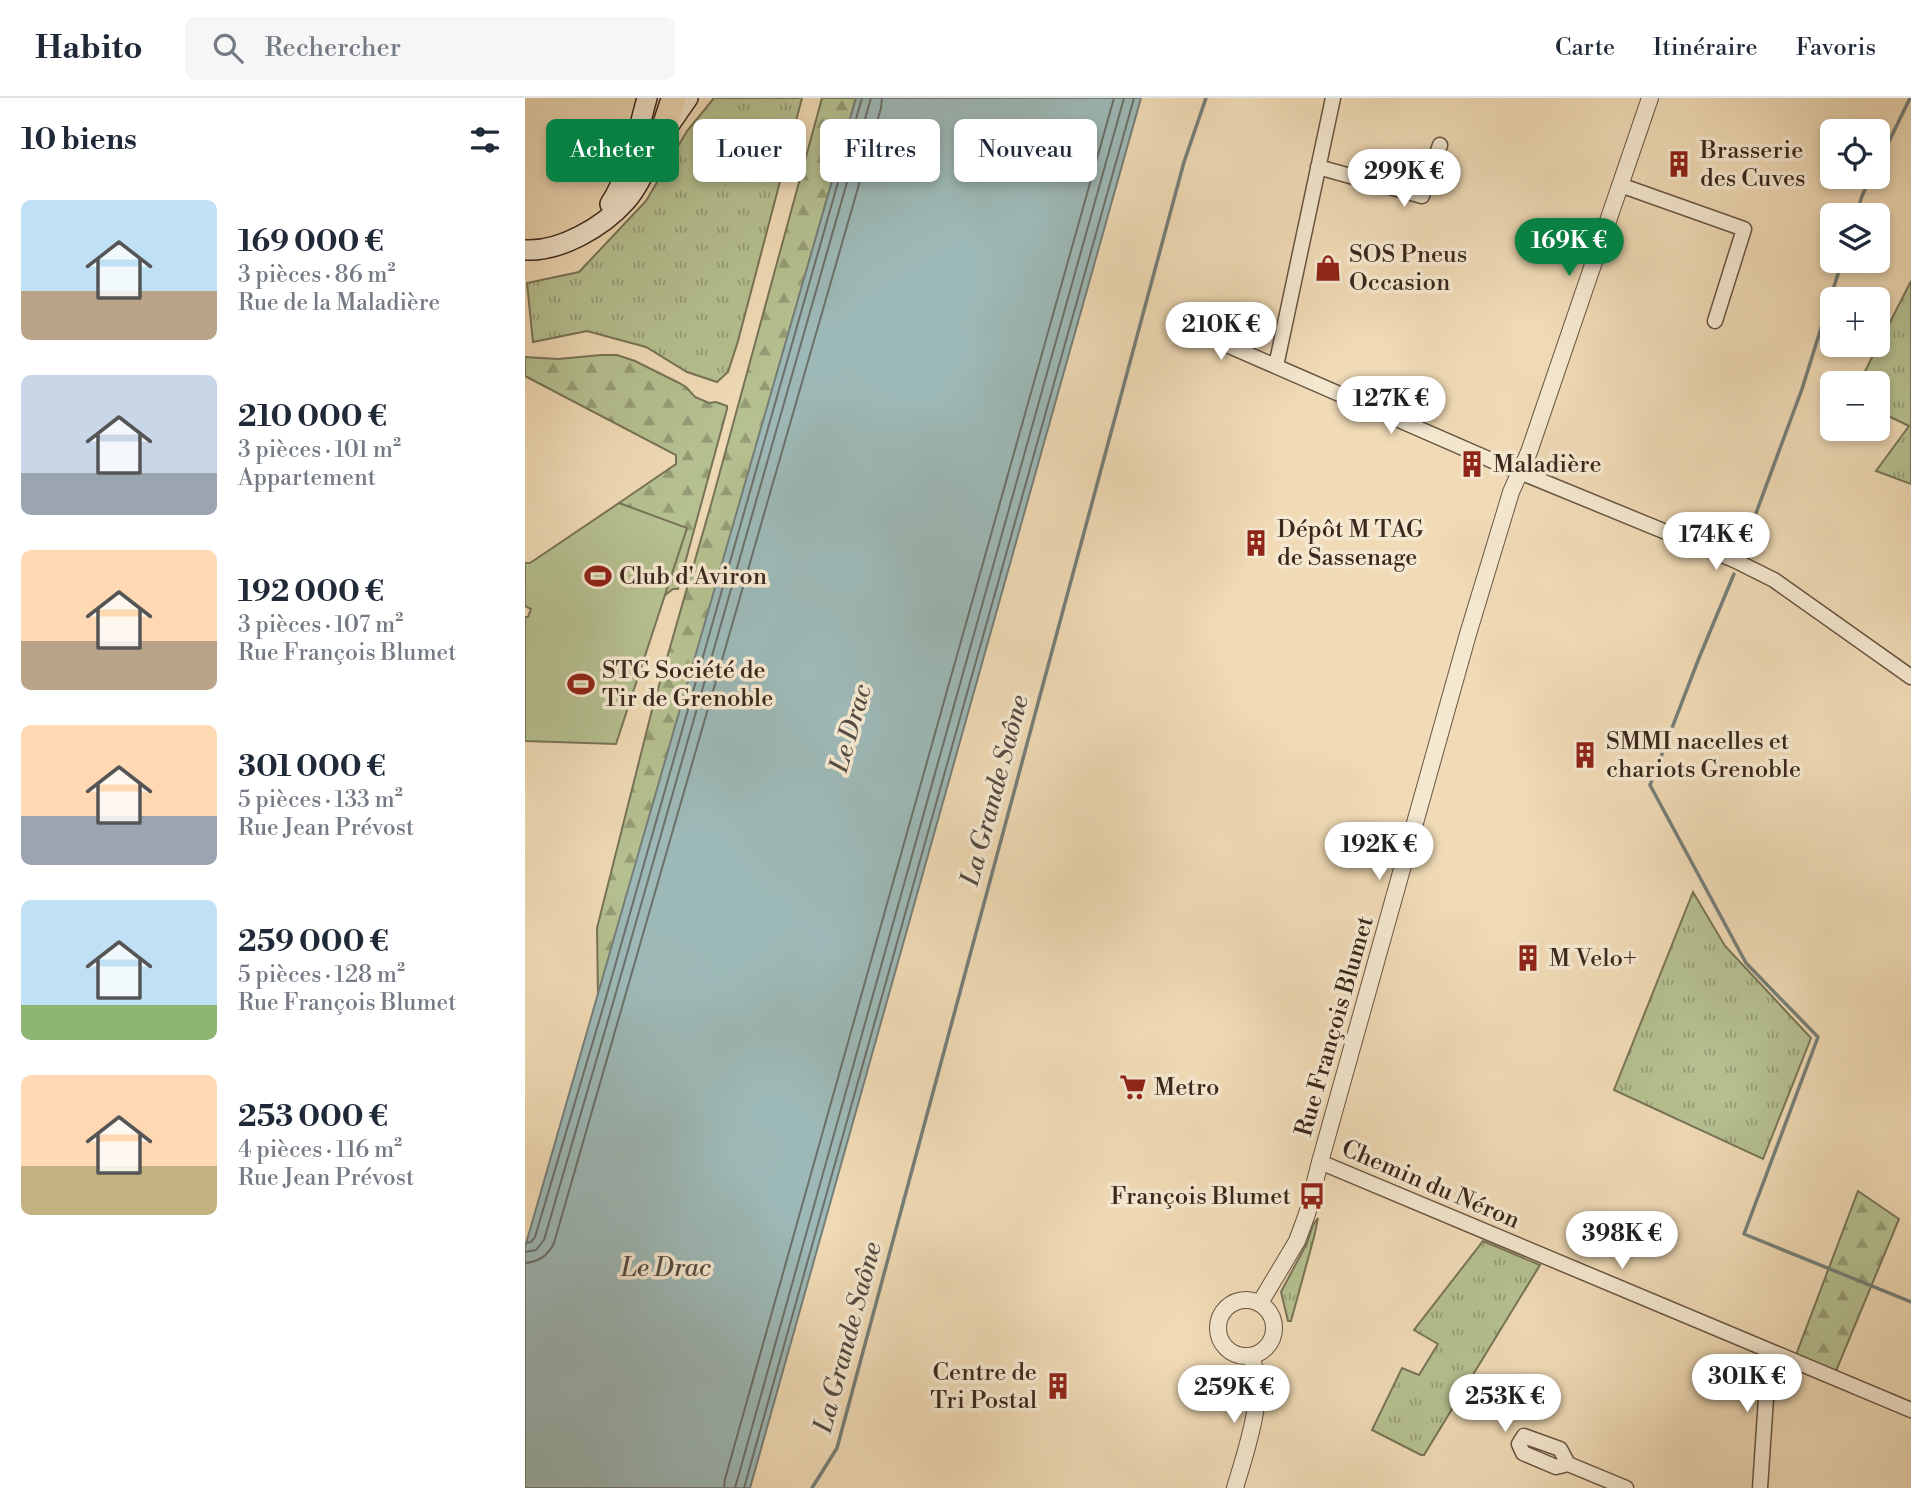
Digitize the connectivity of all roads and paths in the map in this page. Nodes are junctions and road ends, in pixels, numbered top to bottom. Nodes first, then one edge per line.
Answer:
1 (647, 98) edge
2 (674, 98) edge
3 (688, 98) edge
4 (1333, 98) edge
5 (1650, 98) edge
6 (667, 119) edge
7 (674, 119) edge
8 (1440, 145) dead end
9 (1318, 167) junction
10 (637, 182) edge
11 (1620, 185) junction
12 (596, 226) junction
13 (525, 250) edge
14 (1715, 321) dead end
15 (1181, 325) dead end
16 (1276, 366) junction
17 (1520, 472) junction
18 (1911, 677) edge
19 (1320, 1162) junction
20 (1260, 1303) junction
21 (1250, 1356) junction
22 (1789, 1360) junction
23 (1911, 1410) edge
24 (1568, 1464) dead end
25 (1235, 1488) edge
26 (1626, 1488) edge
27 (1760, 1488) edge

1 - 12 main road
2 - 6 highway
3 - 7 main road
4 - 9 street
5 - 11 street, Rue François Blumet
8 - 9 street
9 - 16 street
10 - 12 main road
11 - 14 street
11 - 17 street, Rue François Blumet
12 - 13 main road
15 - 16 street
16 - 17 street
17 - 18 street
17 - 19 street, Rue François Blumet
19 - 20 street, Rue François Blumet
19 - 22 street, Chemin du Néron
20 - 21 street
20 - 21 street
21 - 25 street
22 - 23 street, Chemin du Néron
22 - 27 street
24 - 26 street

